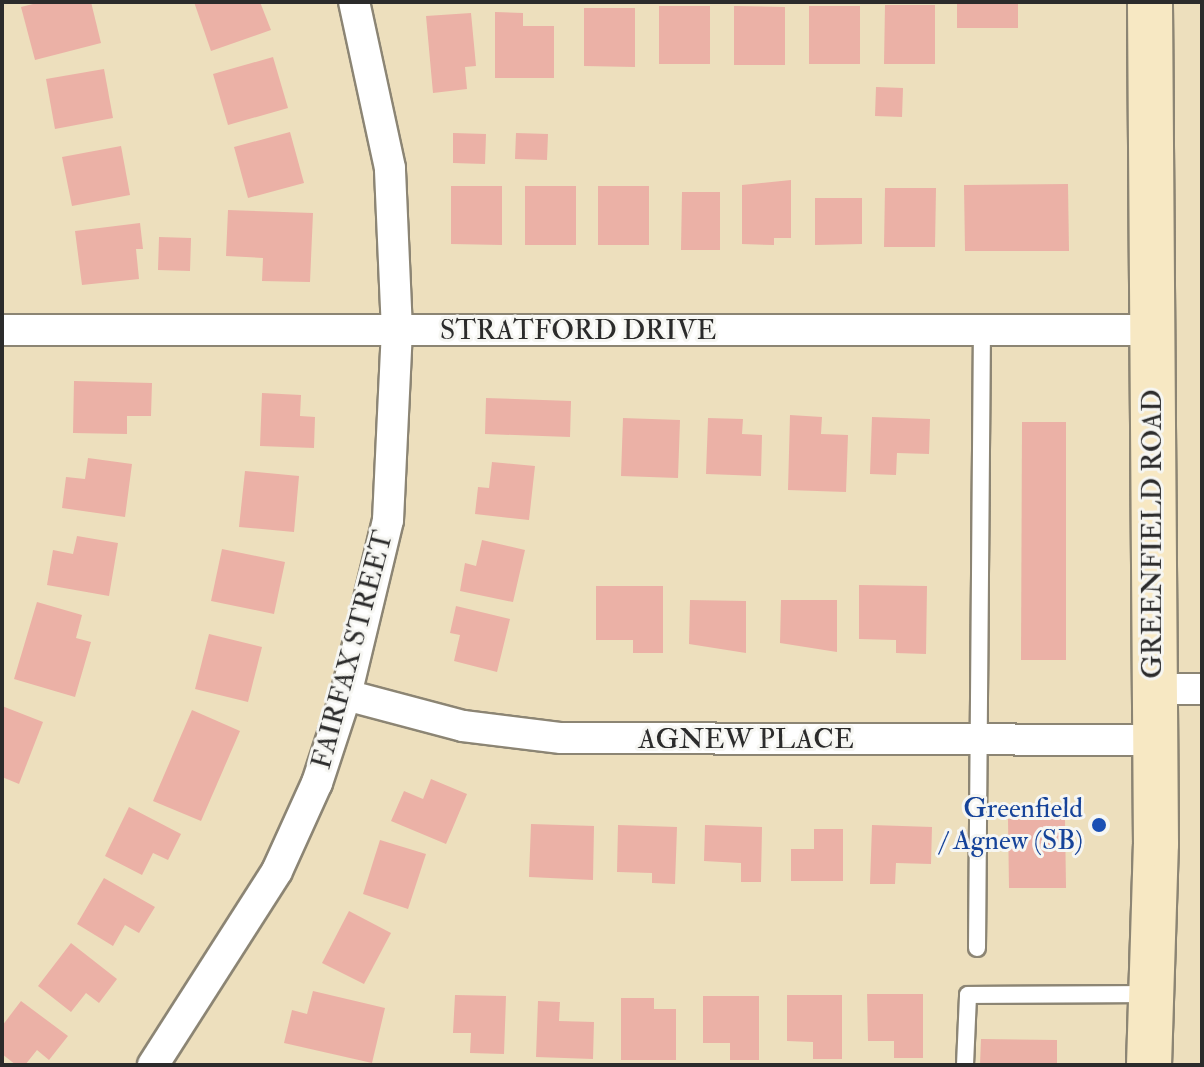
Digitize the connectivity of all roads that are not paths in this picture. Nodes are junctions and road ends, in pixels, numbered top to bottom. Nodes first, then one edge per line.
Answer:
1 (354, 2) edge
2 (1150, 2) edge
3 (2, 330) edge
4 (1153, 330) junction
5 (397, 331) junction
6 (982, 331) junction
7 (1153, 689) junction
8 (1202, 689) edge
9 (346, 695) junction
10 (979, 740) junction
11 (1152, 740) junction
12 (977, 948) dead end
13 (1150, 994) junction
14 (162, 1063) edge
15 (965, 1065) edge
16 (1149, 1065) edge

1 - 5 street, FAIRFAX STREET
2 - 4 main road, GREENFIELD ROAD
3 - 5 street, STRATFORD DRIVE
4 - 6 street, STRATFORD DRIVE
4 - 7 main road, GREENFIELD ROAD
5 - 6 street, STRATFORD DRIVE
5 - 9 street, FAIRFAX STREET
6 - 10 lane
7 - 8 street
7 - 11 main road, GREENFIELD ROAD
9 - 10 street, AGNEW PLACE
9 - 14 street, FAIRFAX STREET
10 - 11 street, AGNEW PLACE
10 - 12 lane
11 - 13 main road, GREENFIELD ROAD
13 - 15 lane
13 - 16 main road, GREENFIELD ROAD

